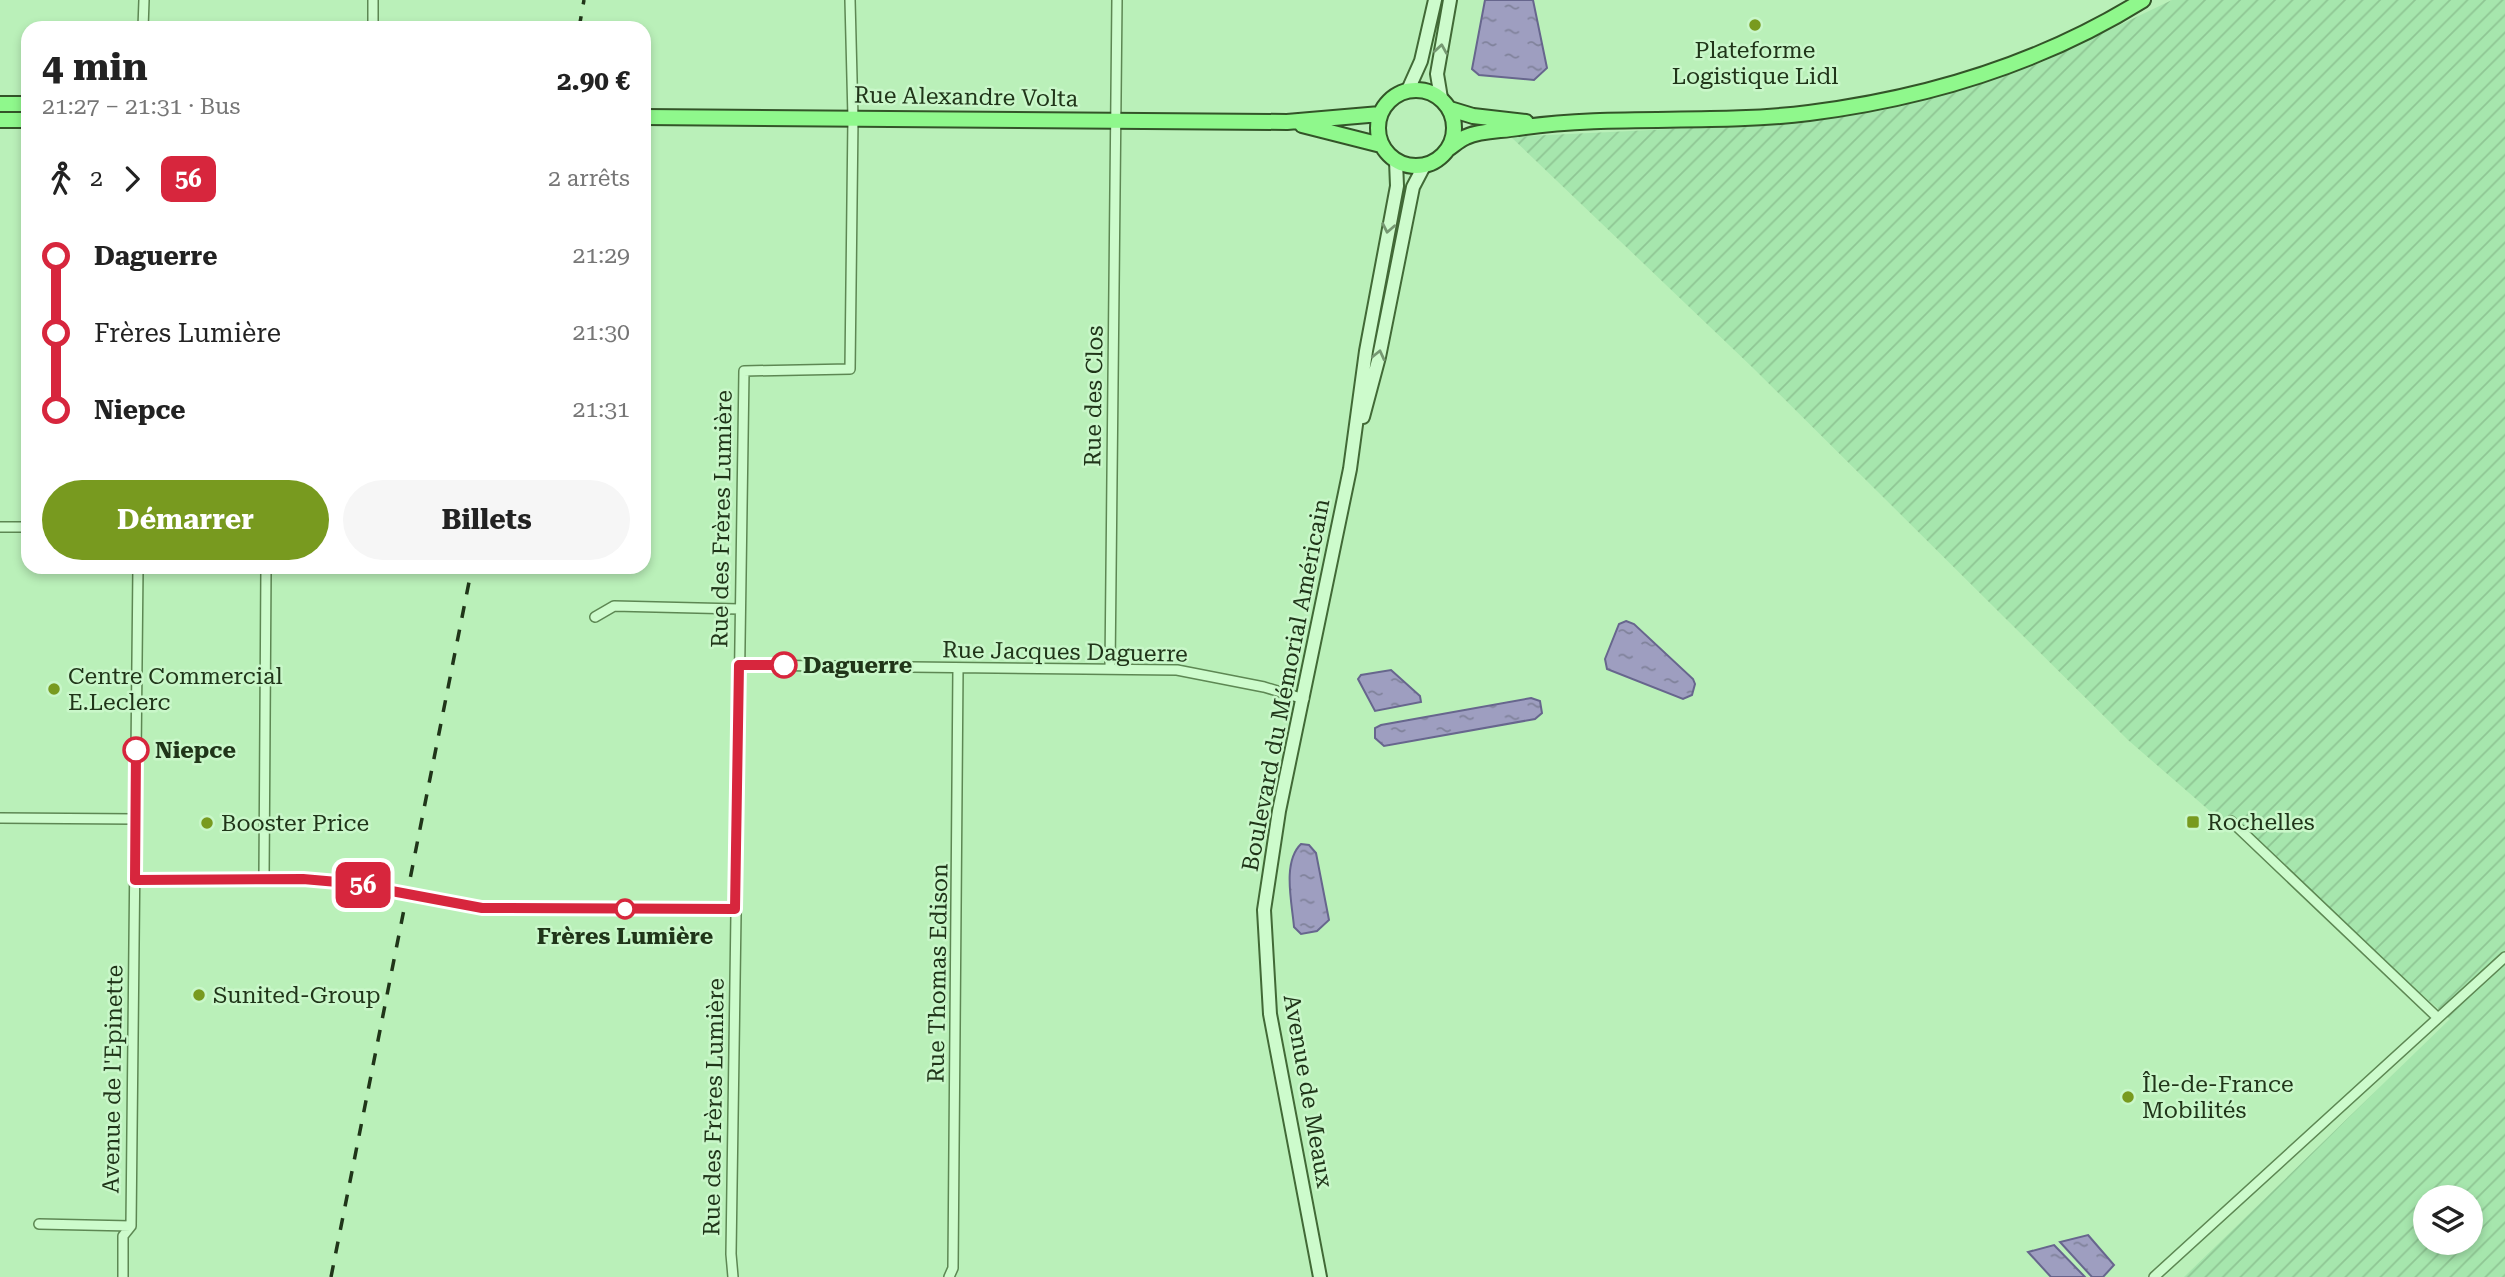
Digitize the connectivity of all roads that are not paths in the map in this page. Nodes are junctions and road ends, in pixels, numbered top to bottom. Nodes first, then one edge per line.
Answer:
1 (144, 0) edge
2 (373, 0) edge
3 (850, 0) edge
4 (1117, 0) edge
5 (1435, 0) edge
6 (1450, 0) edge
7 (2143, 0) edge
8 (143, 21) edge
9 (373, 21) edge
10 (1408, 90) junction
11 (0, 104) edge
12 (21, 104) edge
13 (1446, 104) junction
14 (1380, 114) junction
15 (651, 117) edge
16 (853, 118) junction
17 (0, 120) edge
18 (21, 120) edge
19 (1116, 122) junction
20 (1287, 122) junction
21 (1545, 124) junction
22 (1381, 145) junction
23 (1448, 149) junction
24 (1396, 161) junction
25 (1424, 166) junction
26 (1350, 468) junction
27 (0, 527) edge
28 (21, 527) edge
29 (138, 574) edge
30 (266, 574) edge
31 (739, 609) junction
32 (596, 617) dead end
33 (739, 665) junction
34 (958, 668) junction
35 (1110, 670) junction
36 (1304, 699) junction
37 (0, 818) edge
38 (135, 819) junction
39 (2231, 821) dead end
40 (264, 878) junction
41 (135, 880) junction
42 (735, 909) junction
43 (1264, 910) joint
44 (2505, 957) edge
45 (2438, 1018) junction
46 (39, 1224) dead end
47 (131, 1226) junction
48 (123, 1277) edge
49 (733, 1277) edge
50 (949, 1277) edge
51 (1320, 1277) edge
52 (2154, 1277) edge

1 - 8 street
2 - 9 street
3 - 16 street
4 - 19 street, Rue des Clos
5 - 10 street
13 -> 6 street
7 - 21 main road
10 - 13 main road
10 - 14 main road
11 - 12 main road
13 - 21 main road
13 - 23 main road
14 - 20 main road, Rue Alexandre Volta
14 - 22 main road
15 - 16 main road, Rue Alexandre Volta
16 - 19 main road, Rue Alexandre Volta
16 - 31 street, Rue des Frères Lumière
17 - 18 main road
19 - 20 main road, Rue Alexandre Volta
19 - 35 street, Rue des Clos
20 - 22 main road, Rue Alexandre Volta
21 - 23 main road
22 - 24 main road
23 - 25 main road
24 - 25 main road
24 -> 26 street
26 -> 25 street
26 - 36 street, Boulevard du Mémorial Américain
27 - 28 street
29 - 38 street
30 - 40 street
31 - 32 street
31 - 33 street, Rue des Frères Lumière
33 - 34 street, Rue Jacques Daguerre
33 - 42 street, Rue des Frères Lumière
34 - 35 street, Rue Jacques Daguerre
34 - 50 street, Rue Thomas Edison
35 - 36 street, Rue Jacques Daguerre
36 - 43 street, Boulevard du Mémorial Américain
37 - 38 street
38 - 41 street, Avenue de l'Epinette
39 - 45 street
40 - 41 street
40 - 42 street, bridge
41 - 47 street, Avenue de l'Epinette
42 - 49 street, Rue des Frères Lumière
43 - 51 street, Avenue de Meaux
44 - 45 street
45 - 52 street
46 - 47 street
47 - 48 street, Avenue de l'Epinette

